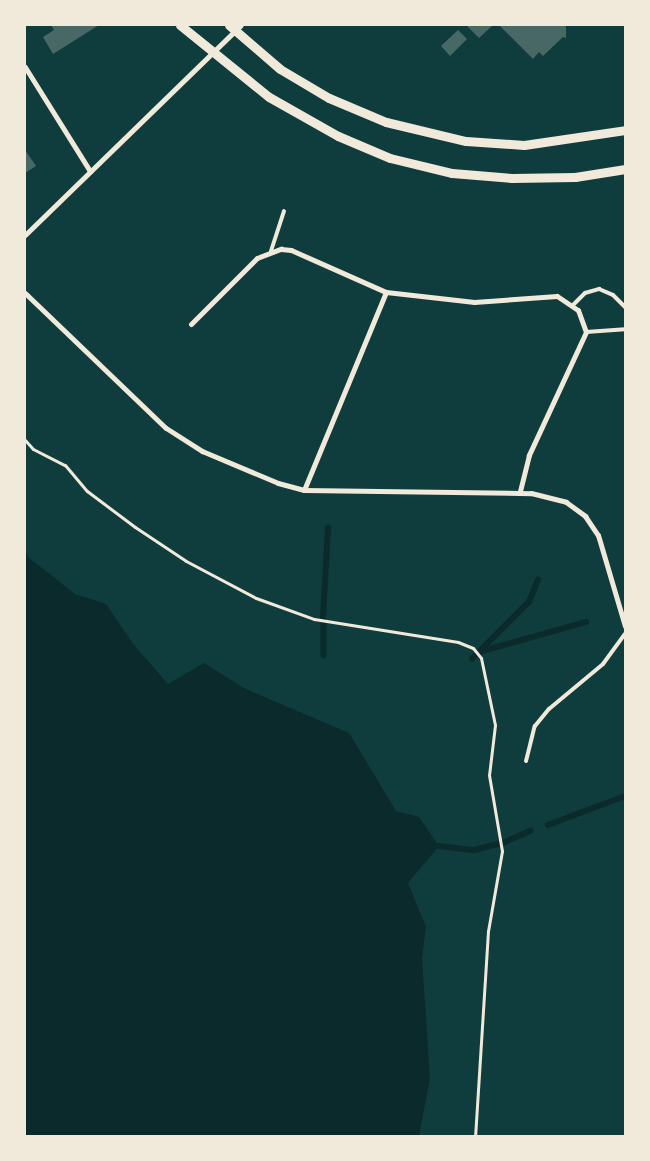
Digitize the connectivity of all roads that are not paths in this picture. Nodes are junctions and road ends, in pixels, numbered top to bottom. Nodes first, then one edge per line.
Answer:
1 (180, 25) edge
2 (235, 27) edge
3 (211, 53) junction
4 (25, 67) edge
5 (625, 130) edge
6 (625, 169) edge
7 (90, 171) junction
8 (284, 211) dead end
9 (25, 234) edge
10 (271, 251) junction
11 (386, 292) junction
12 (25, 293) edge
13 (573, 305) junction
14 (625, 307) edge
15 (191, 324) dead end
16 (625, 329) edge
17 (586, 332) junction
18 (304, 490) junction
19 (520, 492) junction
20 (622, 603) edge
21 (625, 626) edge
22 (625, 634) edge
23 (526, 761) dead end

1 - 3 street
2 - 3 street
2 - 5 street
3 - 6 street
3 - 7 street
4 - 7 street
7 - 9 street
8 - 10 lane
10 - 11 street
10 - 15 street
11 - 13 street
11 - 18 street
12 - 18 street
13 - 14 lane
13 - 17 street
16 - 17 lane
17 - 19 street
18 - 19 street
19 - 20 street
20 - 21 street
22 - 23 lane

